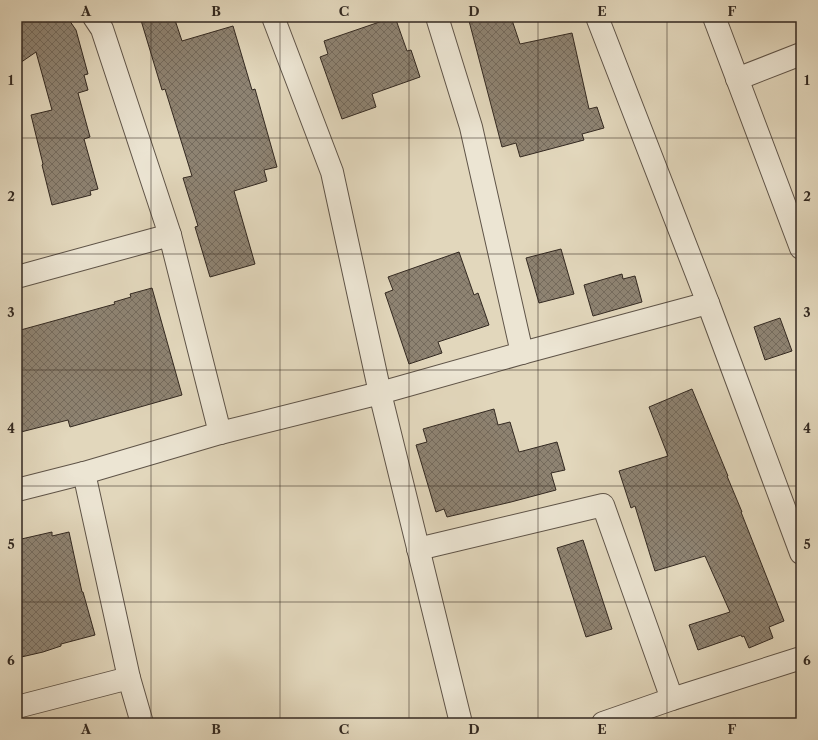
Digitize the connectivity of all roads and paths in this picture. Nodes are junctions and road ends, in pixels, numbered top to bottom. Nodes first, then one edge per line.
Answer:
1 (94, 17) edge
2 (273, 17) edge
3 (437, 17) edge
4 (598, 17) edge
5 (714, 17) edge
6 (801, 54) edge
7 (737, 79) junction
8 (170, 235) junction
9 (801, 248) edge
10 (17, 277) edge
11 (708, 303) junction
12 (522, 353) junction
13 (380, 393) junction
14 (220, 433) junction
15 (84, 473) junction
16 (17, 490) edge
17 (418, 549) junction
18 (801, 552) edge
19 (801, 658) edge
20 (129, 678) junction
21 (672, 699) junction
22 (17, 707) edge
23 (142, 723) edge
24 (461, 723) edge
25 (603, 723) edge

1 - 8 street
2 - 13 street
3 - 12 street
4 - 11 street
5 - 7 street
6 - 7 street
7 - 9 street
8 - 10 street
8 - 14 street
11 - 12 street
11 - 18 street
12 - 13 street
13 - 14 street
13 - 17 street
14 - 15 street
15 - 16 street
15 - 20 street
17 - 21 street
17 - 24 street
19 - 21 street
20 - 22 street
20 - 23 street
21 - 25 street

